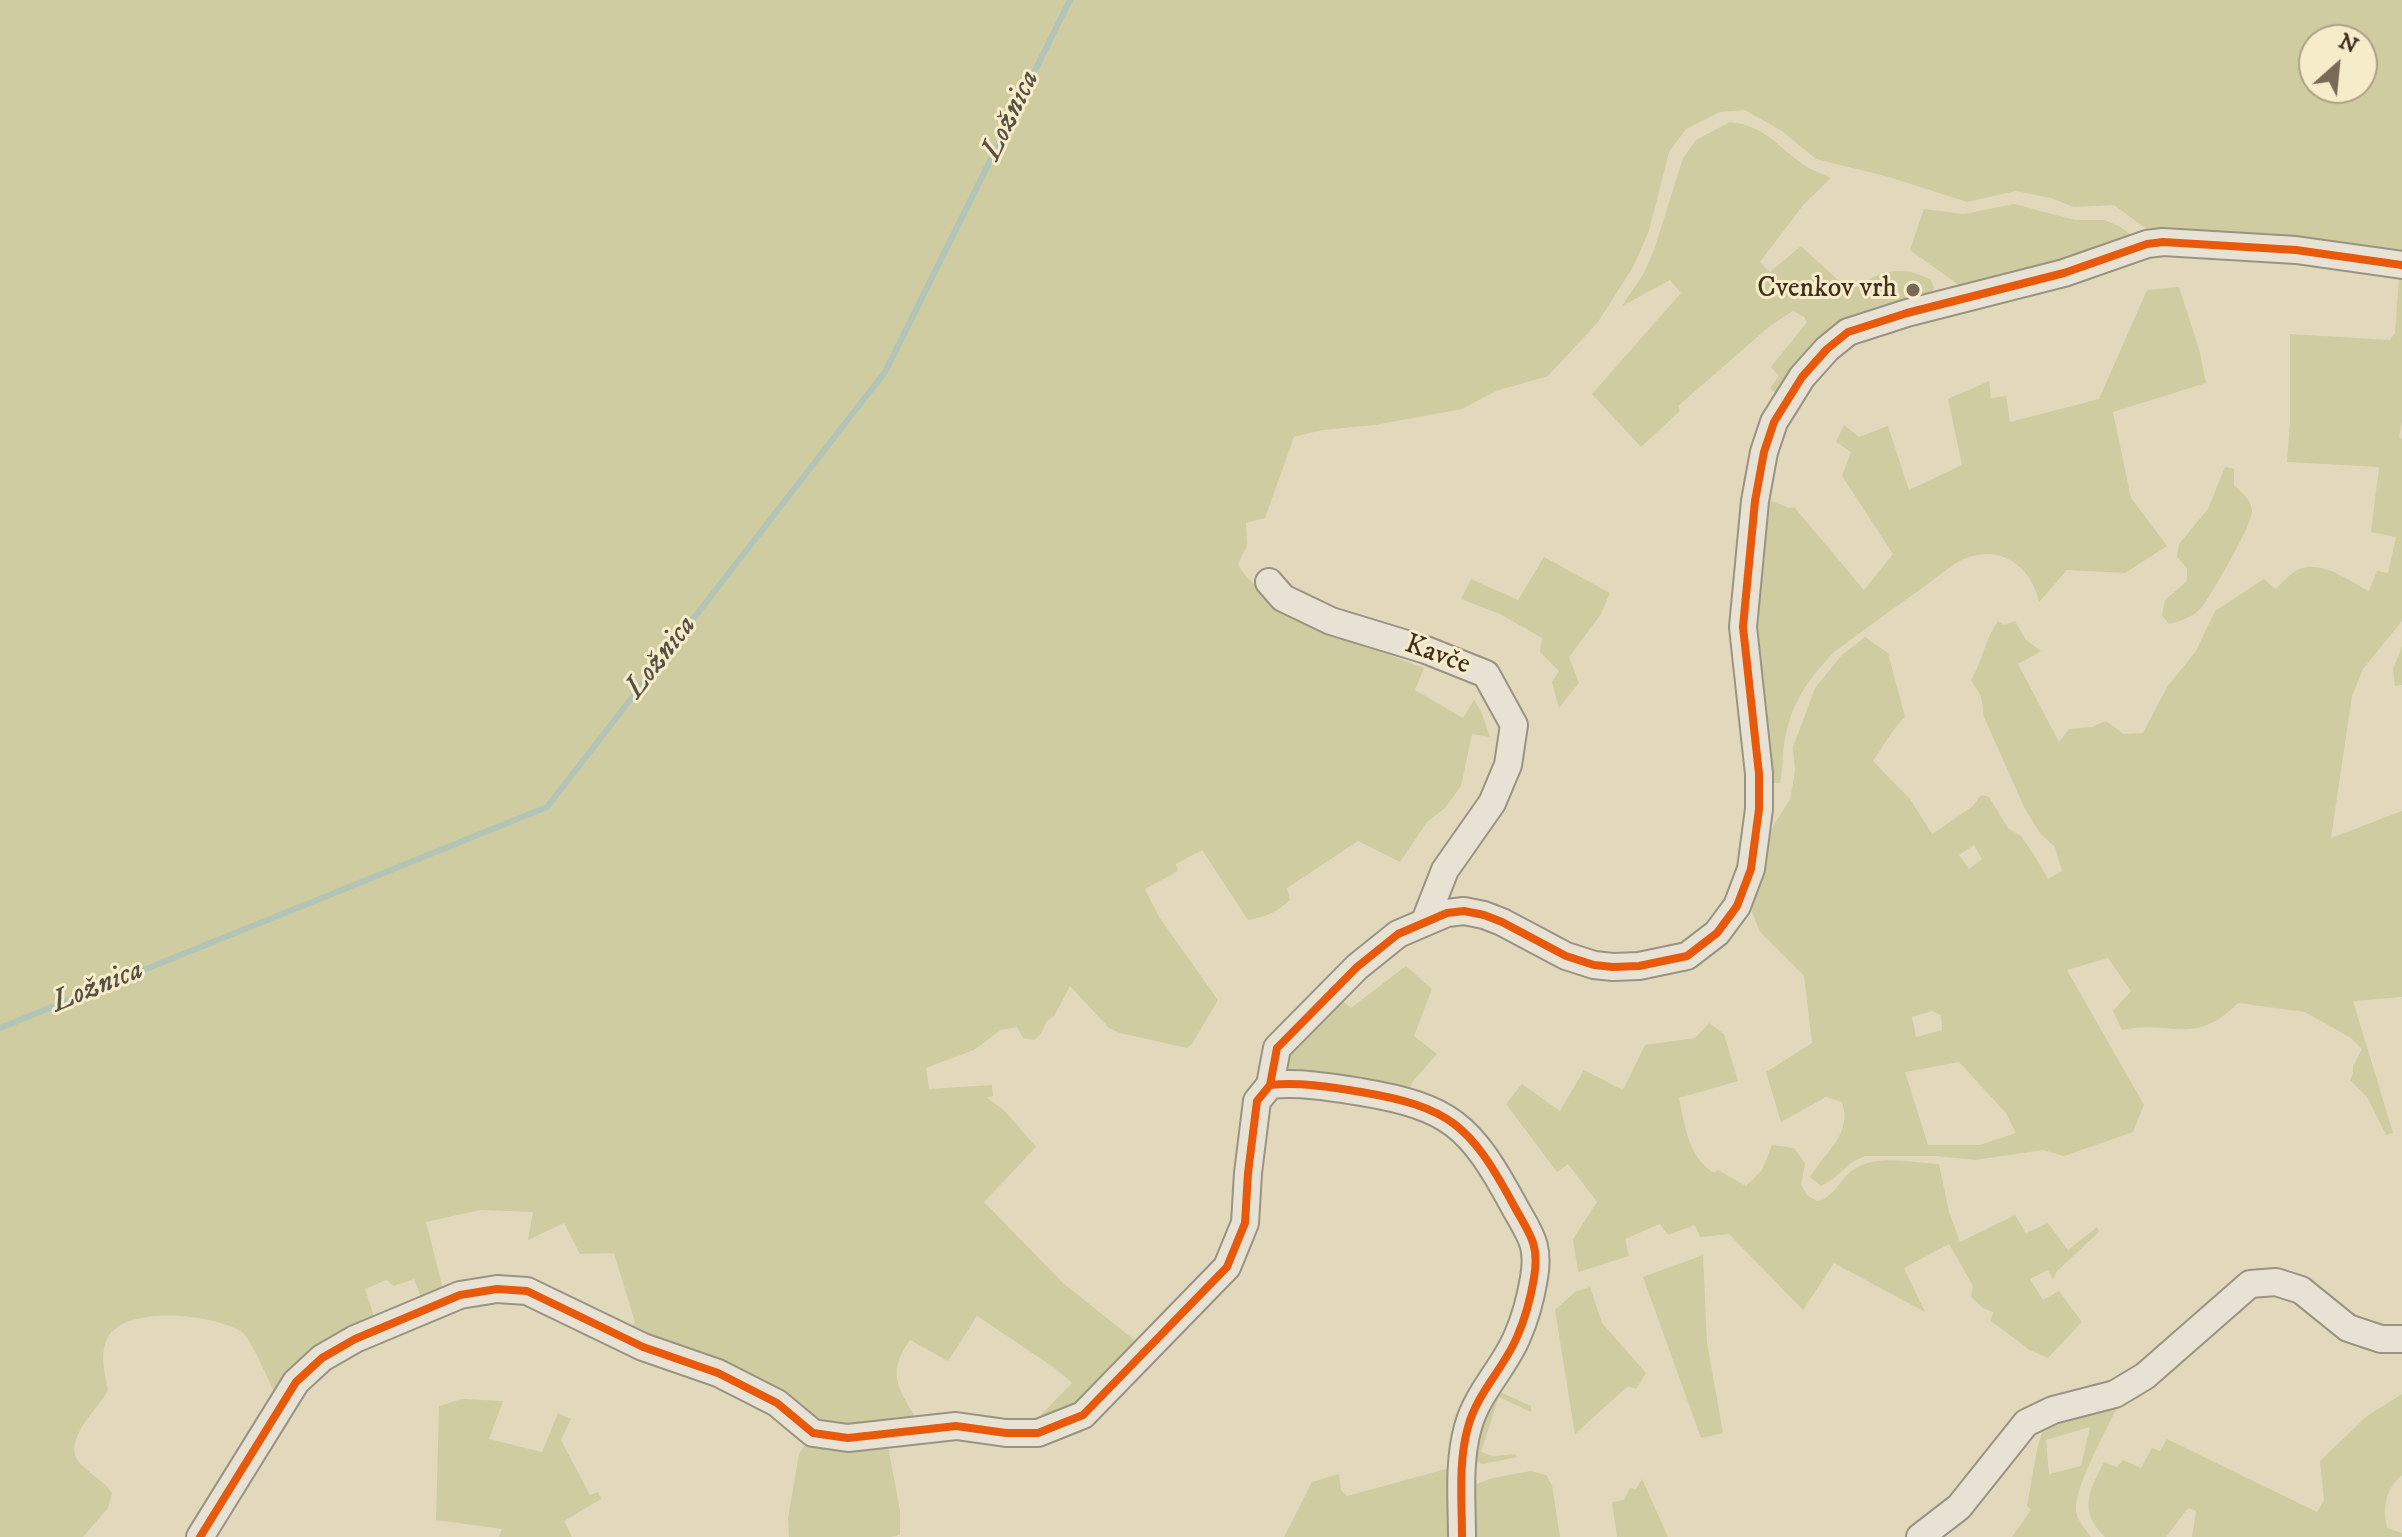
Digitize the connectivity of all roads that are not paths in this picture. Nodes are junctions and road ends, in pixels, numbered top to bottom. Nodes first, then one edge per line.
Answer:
1 (2402, 265) edge
2 (1269, 582) dead end
3 (1425, 921) junction
4 (1270, 1085) junction
5 (2402, 1339) edge
6 (200, 1537) edge
7 (1462, 1537) edge
8 (1920, 1537) edge

1 - 3 street
2 - 3 street, Kavče
3 - 4 street
4 - 6 street
4 - 7 street
5 - 8 street

